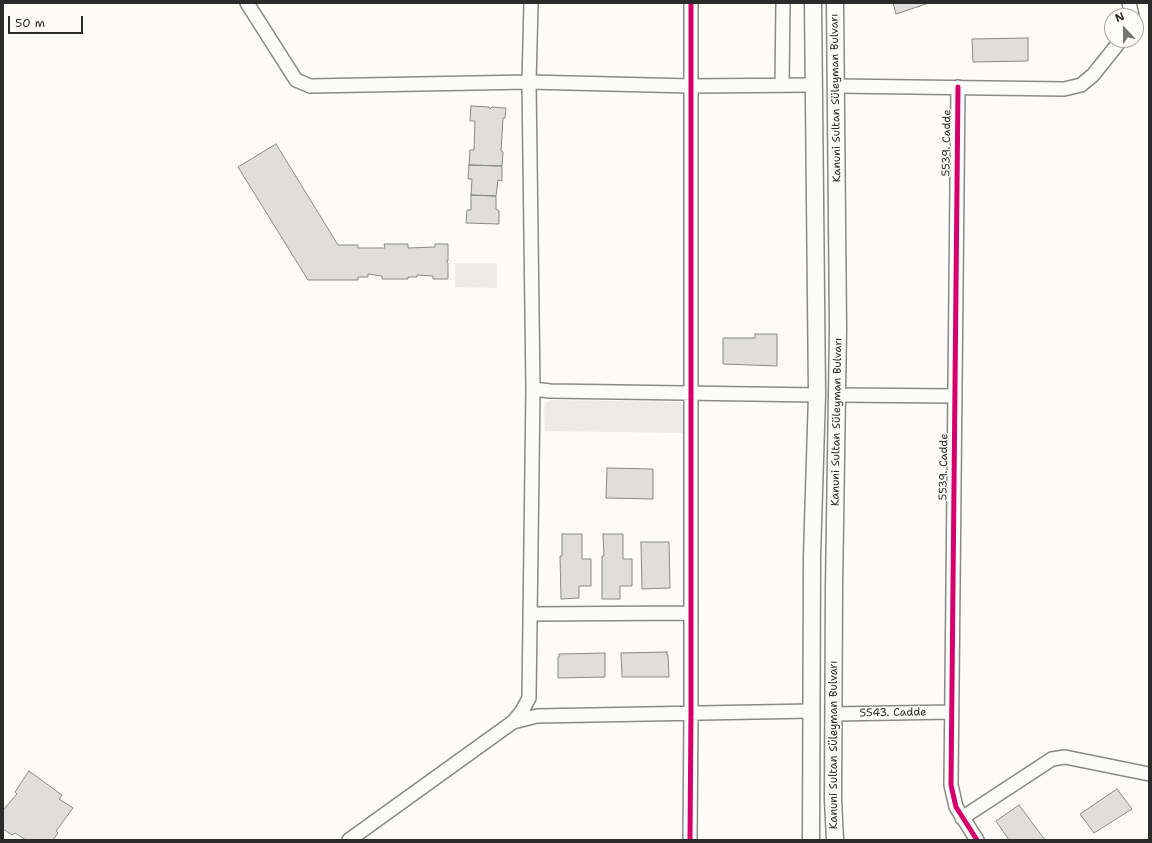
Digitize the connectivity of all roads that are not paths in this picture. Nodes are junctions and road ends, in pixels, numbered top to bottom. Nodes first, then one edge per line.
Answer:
1 (247, 3) edge
2 (531, 3) edge
3 (691, 3) edge
4 (783, 3) edge
5 (813, 3) edge
6 (835, 3) edge
7 (1115, 48) edge
8 (530, 82) junction
9 (782, 85) junction
10 (813, 85) junction
11 (691, 86) junction
12 (836, 86) junction
13 (958, 87) junction
14 (533, 389) junction
15 (690, 393) junction
16 (817, 395) junction
17 (838, 395) junction
18 (955, 396) junction
19 (691, 613) junction
20 (530, 614) junction
21 (811, 711) junction
22 (691, 712) junction
23 (952, 712) junction
24 (834, 714) junction
25 (513, 722) junction
26 (1149, 774) edge
27 (962, 818) junction
28 (349, 840) edge
29 (690, 840) edge
30 (811, 840) edge
31 (835, 840) edge
32 (977, 840) edge

1 - 8 street
2 - 8 street
3 - 11 street
4 - 9 street
5 - 10 main road, Kanuni Sultan Süleyman Bulvarı
6 - 12 main road, Kanuni Sultan Süleyman Bulvarı
7 - 13 street
8 - 11 street
8 - 14 street
9 - 10 street
9 - 11 street
10 - 16 main road, Kanuni Sultan Süleyman Bulvarı
11 - 15 street
12 - 13 street
12 - 17 main road, Kanuni Sultan Süleyman Bulvarı
13 - 18 street, 5539. Cadde
14 - 15 street
14 - 20 street
15 - 16 street
15 - 19 street
16 - 21 main road, Kanuni Sultan Süleyman Bulvarı
17 - 18 street
17 - 24 main road, Kanuni Sultan Süleyman Bulvarı
18 - 23 street, 5539. Cadde
19 - 20 street
19 - 22 street
20 - 25 street
21 - 22 street
21 - 30 main road, Kanuni Sultan Süleyman Bulvarı
22 - 25 street
22 - 29 street
23 - 24 street, 5543. Cadde
23 - 27 street, 5539. Cadde
24 - 31 main road, Kanuni Sultan Süleyman Bulvarı
25 - 28 street
26 - 27 street
27 - 32 street, 5539. Cadde

